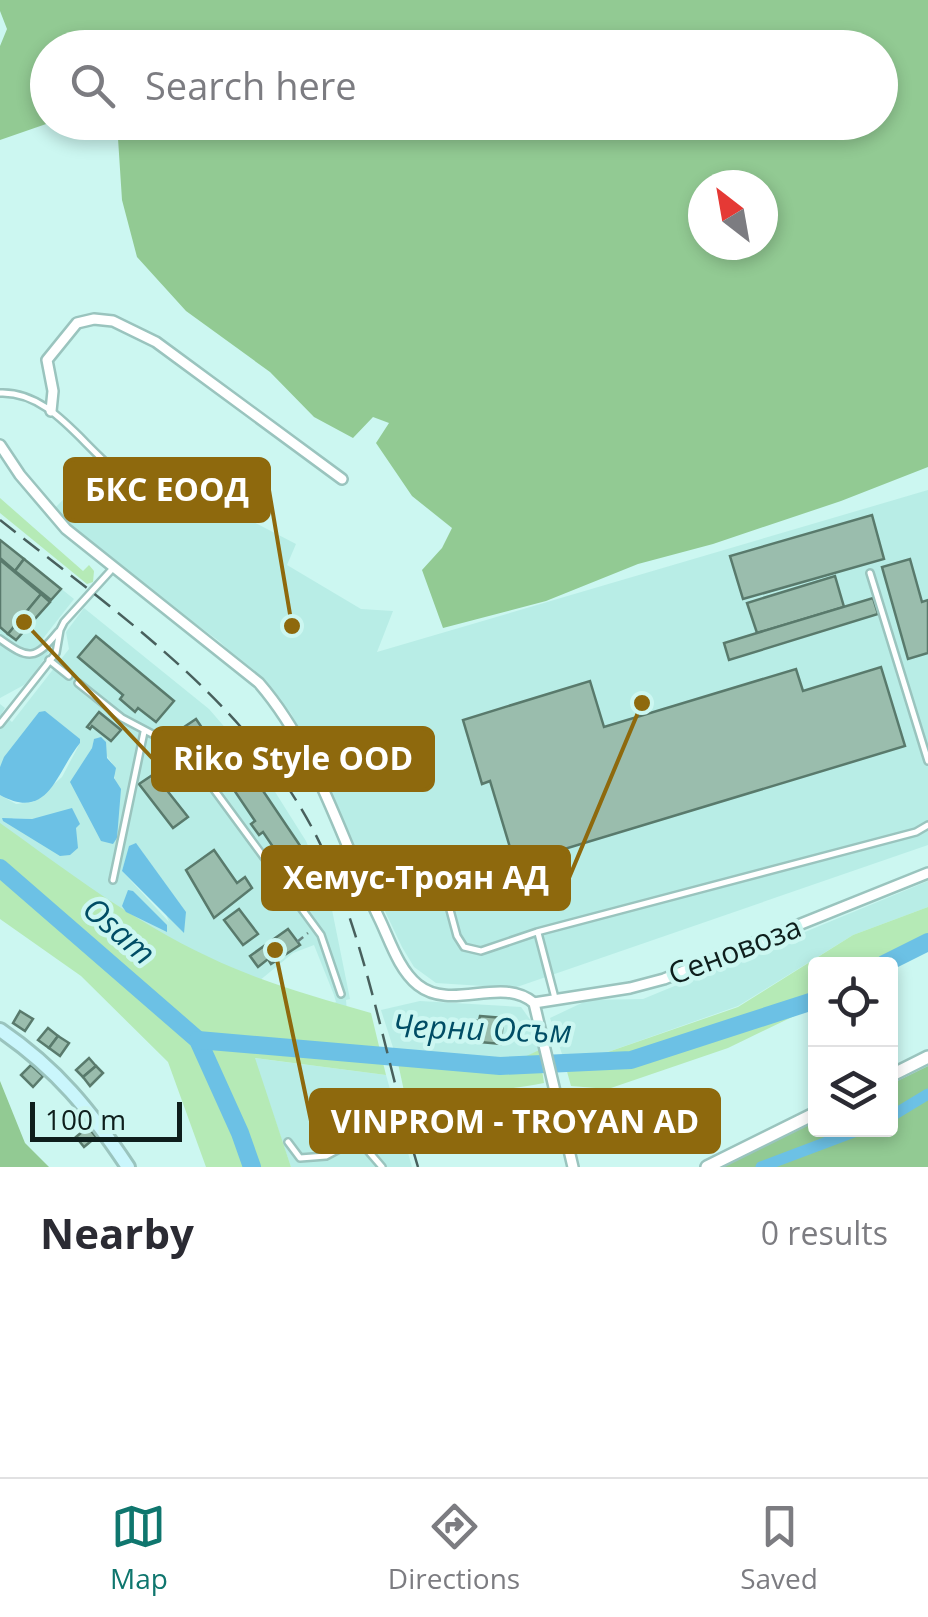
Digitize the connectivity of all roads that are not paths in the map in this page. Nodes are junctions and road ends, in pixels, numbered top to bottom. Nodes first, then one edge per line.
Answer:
1 (0, 393) edge
2 (52, 411) junction
3 (0, 445) edge
4 (342, 480) dead end
5 (144, 490) dead end
6 (114, 567) junction
7 (870, 573) dead end
8 (60, 630) junction
9 (0, 639) edge
10 (50, 660) junction
11 (69, 676) dead end
12 (78, 683) dead end
13 (0, 724) edge
14 (144, 730) junction
15 (928, 761) edge
16 (928, 825) edge
17 (436, 858) dead end
18 (928, 873) edge
19 (113, 880) dead end
20 (538, 932) junction
21 (340, 994) dead end
22 (556, 998) junction
23 (534, 1003) junction
24 (0, 1030) edge
25 (928, 1057) edge
26 (898, 1072) edge
27 (808, 1117) edge
28 (288, 1142) dead end
29 (128, 1167) edge
30 (382, 1167) edge
31 (573, 1167) edge
32 (707, 1167) edge

1 - 2 lane
2 - 4 street
2 - 5 lane
3 - 6 street
6 - 8 lane
6 - 23 street
7 - 15 lane
8 - 9 lane
8 - 10 lane
10 - 11 lane
10 - 13 lane
12 - 14 lane
14 - 19 lane
14 - 21 lane
16 - 20 lane
17 - 20 lane
18 - 22 street, Сеновоза
20 - 22 lane
22 - 23 street, Сеновоза
23 - 31 street
24 - 29 main road
25 - 26 street
27 - 32 street
28 - 30 lane

